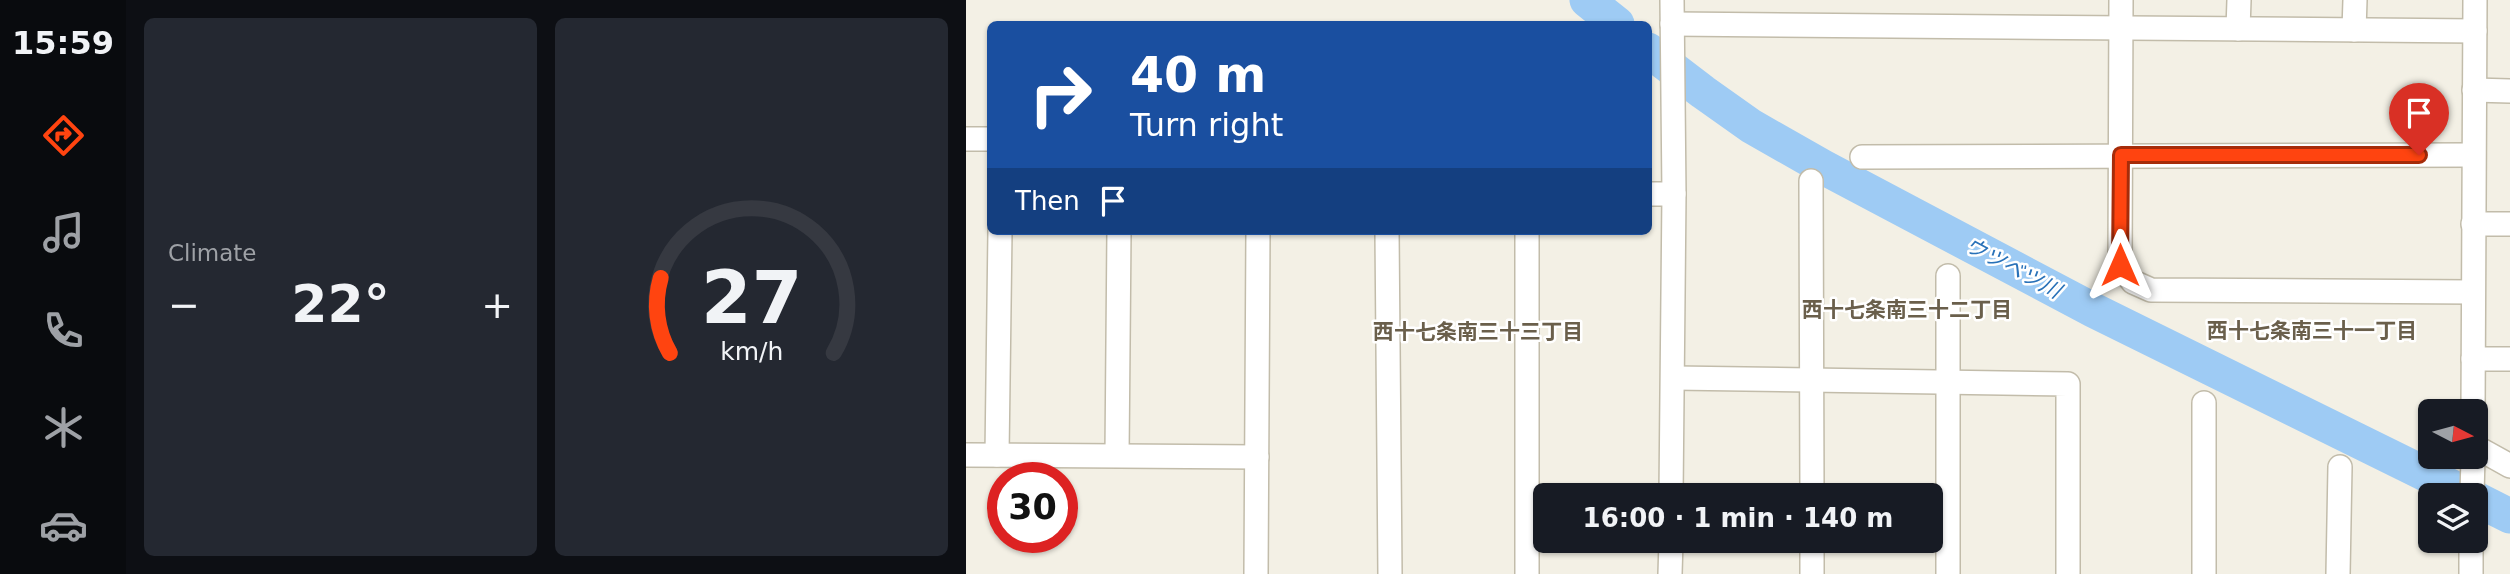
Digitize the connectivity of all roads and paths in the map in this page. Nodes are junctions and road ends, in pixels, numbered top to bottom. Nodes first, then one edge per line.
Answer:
1 (1672, 0) edge
2 (2121, 0) edge
3 (2239, 0) edge
4 (2355, 0) edge
5 (2475, 0) edge
6 (1672, 28) junction
7 (2121, 28) junction
8 (2238, 29) junction
9 (2354, 30) junction
10 (2475, 31) junction
11 (2474, 90) junction
12 (2510, 91) edge
13 (966, 139) edge
14 (987, 139) edge
15 (2121, 155) junction
16 (2473, 155) junction
17 (1862, 157) dead end
18 (1811, 181) dead end
19 (1652, 194) edge
20 (1674, 194) junction
21 (2473, 224) junction
22 (2510, 224) edge
23 (1000, 235) edge
24 (1119, 235) edge
25 (1258, 235) edge
26 (1387, 235) edge
27 (1527, 235) edge
28 (1948, 276) dead end
29 (2473, 292) junction
30 (2473, 359) junction
31 (2510, 359) edge
32 (1674, 378) junction
33 (1812, 379) junction
34 (1947, 382) junction
35 (2473, 399) edge
36 (2204, 403) dead end
37 (966, 455) edge
38 (997, 455) junction
39 (1117, 455) junction
40 (1256, 457) junction
41 (2488, 460) edge
42 (2510, 466) edge
43 (2340, 467) dead end
44 (1671, 483) edge
45 (1812, 483) edge
46 (1671, 553) edge
47 (1812, 553) edge
48 (2472, 553) edge
49 (1256, 574) edge
50 (1390, 574) edge
51 (1527, 574) edge
52 (1670, 574) edge
53 (1812, 574) edge
54 (1948, 574) edge
55 (2068, 574) edge
56 (2204, 574) edge
57 (2338, 574) edge
58 (2472, 574) edge

1 - 6 street
2 - 7 street
3 - 8 street
4 - 9 street
5 - 10 street
6 - 7 street
6 - 20 street
7 - 8 street
7 - 15 street
8 - 9 street
9 - 10 street
10 - 11 street
11 - 12 street
11 - 16 street
13 - 14 street
15 - 16 street
15 - 17 street
15 - 29 street
16 - 21 street
18 - 33 street
19 - 20 street
20 - 32 street
21 - 22 street
21 - 29 street
23 - 38 street
24 - 39 street
25 - 40 street
26 - 50 street
27 - 51 street
28 - 34 street
29 - 30 street
30 - 31 street
30 - 35 street
32 - 33 street
32 - 44 street
33 - 34 street
33 - 45 street
34 - 54 street
34 - 55 street
36 - 56 street
37 - 38 street
38 - 39 street
39 - 40 street
40 - 49 street
41 - 42 street
43 - 57 street
46 - 52 street
47 - 53 street
48 - 58 street

